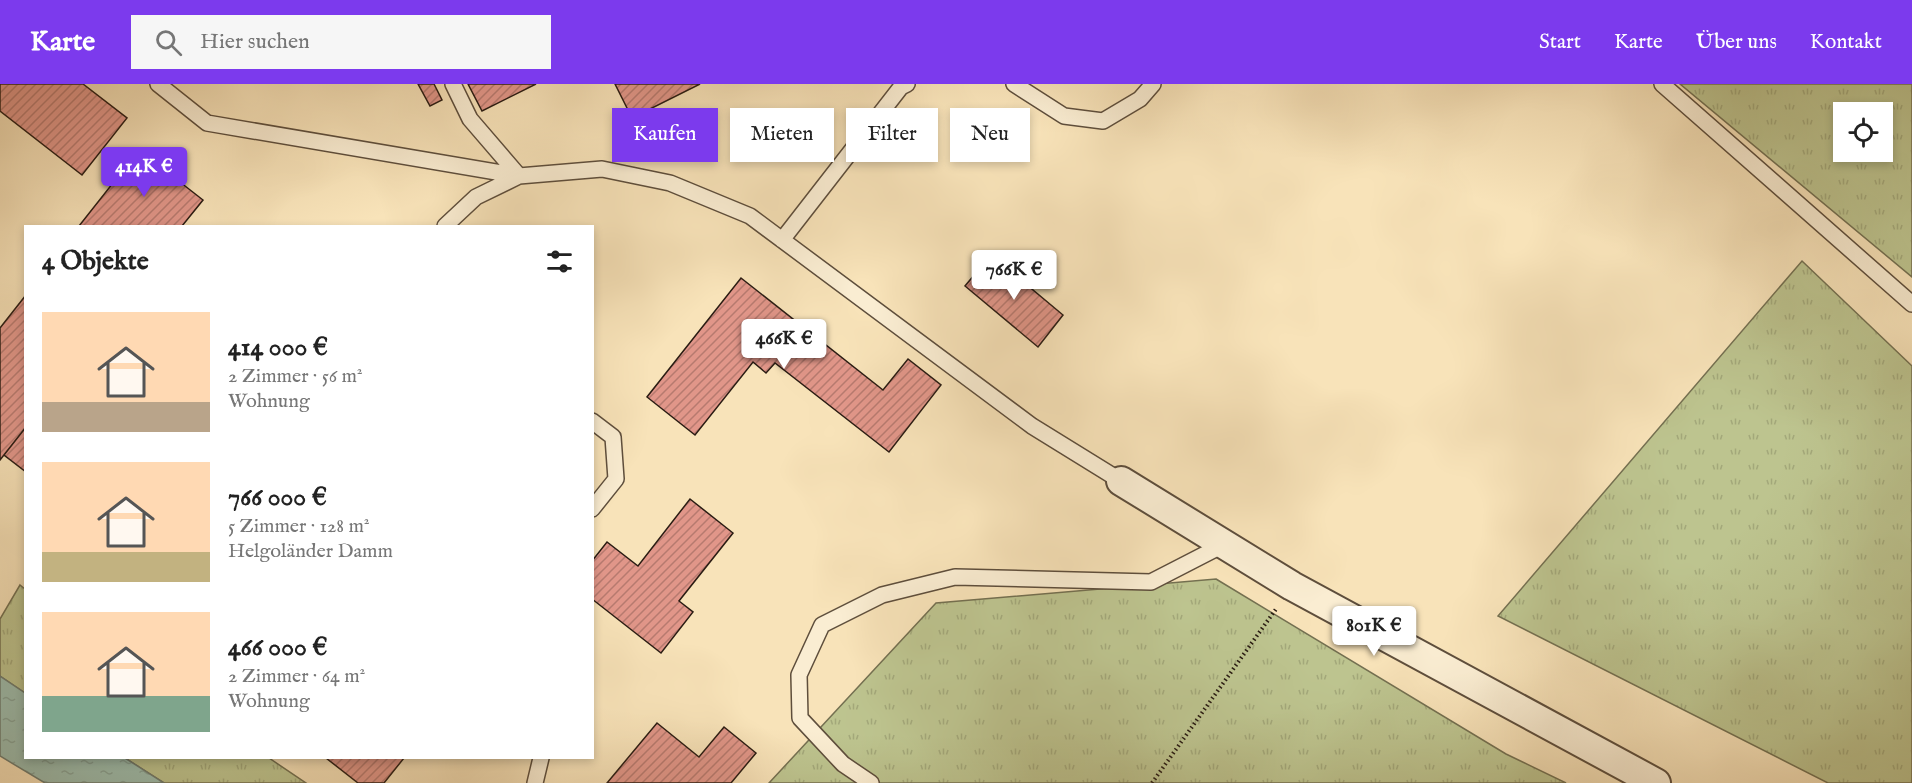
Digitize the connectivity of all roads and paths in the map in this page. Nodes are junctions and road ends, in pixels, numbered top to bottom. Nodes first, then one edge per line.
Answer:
1 (158, 84) edge
2 (453, 84) edge
3 (907, 84) edge
4 (1014, 84) edge
5 (1153, 84) edge
6 (1662, 84) edge
7 (519, 176) junction
8 (446, 225) edge
9 (782, 240) junction
10 (1912, 304) edge
11 (594, 423) edge
12 (1121, 480) joint
13 (594, 507) edge
14 (1223, 545) junction
15 (1292, 586) junction
16 (541, 759) edge
17 (535, 783) edge
18 (871, 783) edge
19 (1152, 783) edge
20 (1656, 783) edge

1 - 7 lane
2 - 7 lane
3 - 9 lane
4 - 5 lane
6 - 10 lane
7 - 8 lane
7 - 9 lane
9 - 12 lane
11 - 13 lane
12 - 14 street
14 - 15 street
14 - 18 lane
15 - 19 path
15 - 20 street
16 - 17 lane

